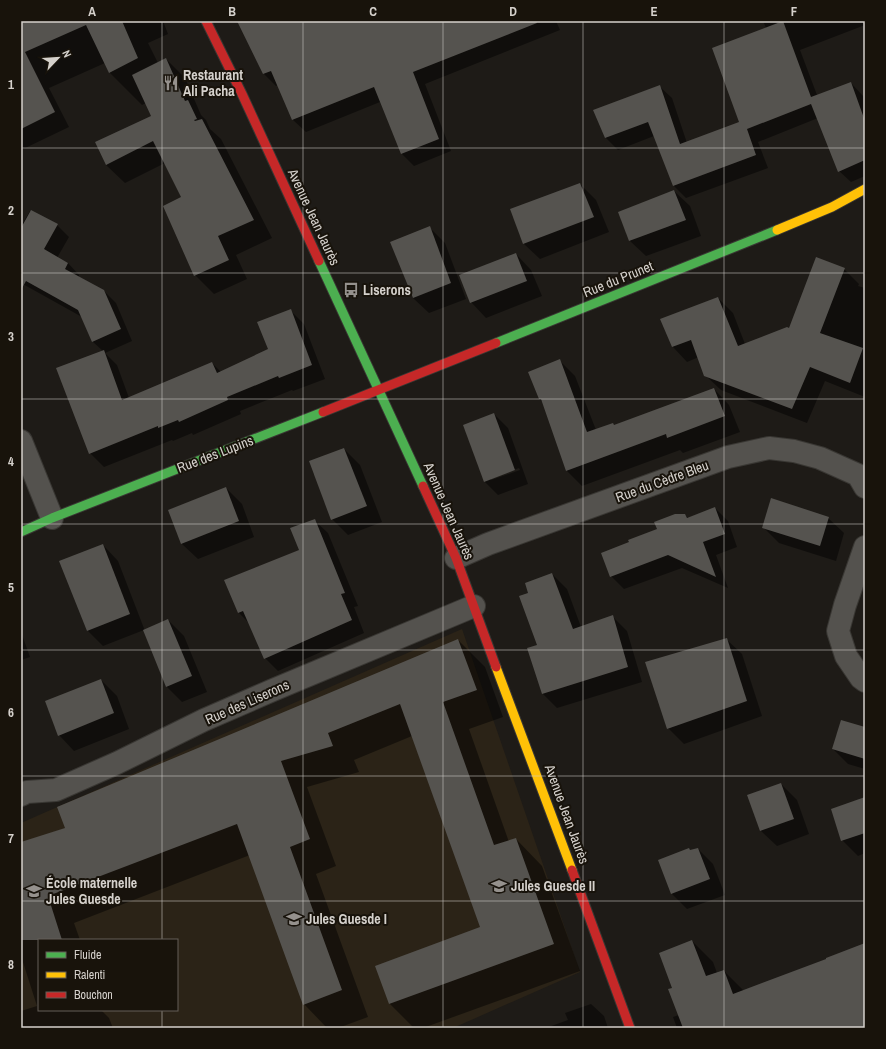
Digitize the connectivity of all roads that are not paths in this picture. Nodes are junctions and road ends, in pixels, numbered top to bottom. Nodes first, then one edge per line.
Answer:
1 (206, 21) edge
2 (865, 189) edge
3 (379, 390) junction
4 (21, 441) edge
5 (865, 487) edge
6 (52, 518) junction
7 (21, 532) edge
8 (865, 546) edge
9 (456, 558) junction
10 (474, 606) junction
11 (865, 681) edge
12 (21, 795) edge
13 (630, 1028) edge

1 - 3 main road, Avenue Jean Jaurès
2 - 3 main road, Rue du Prunet
3 - 6 main road, Rue des Lupins
3 - 9 main road, Avenue Jean Jaurès
4 - 6 street
5 - 9 street, Rue du Cèdre Bleu
6 - 7 main road, Rue des Lupins
8 - 11 street
9 - 10 main road, Avenue Jean Jaurès
10 - 12 street, Rue des Liserons
10 - 13 main road, Avenue Jean Jaurès

